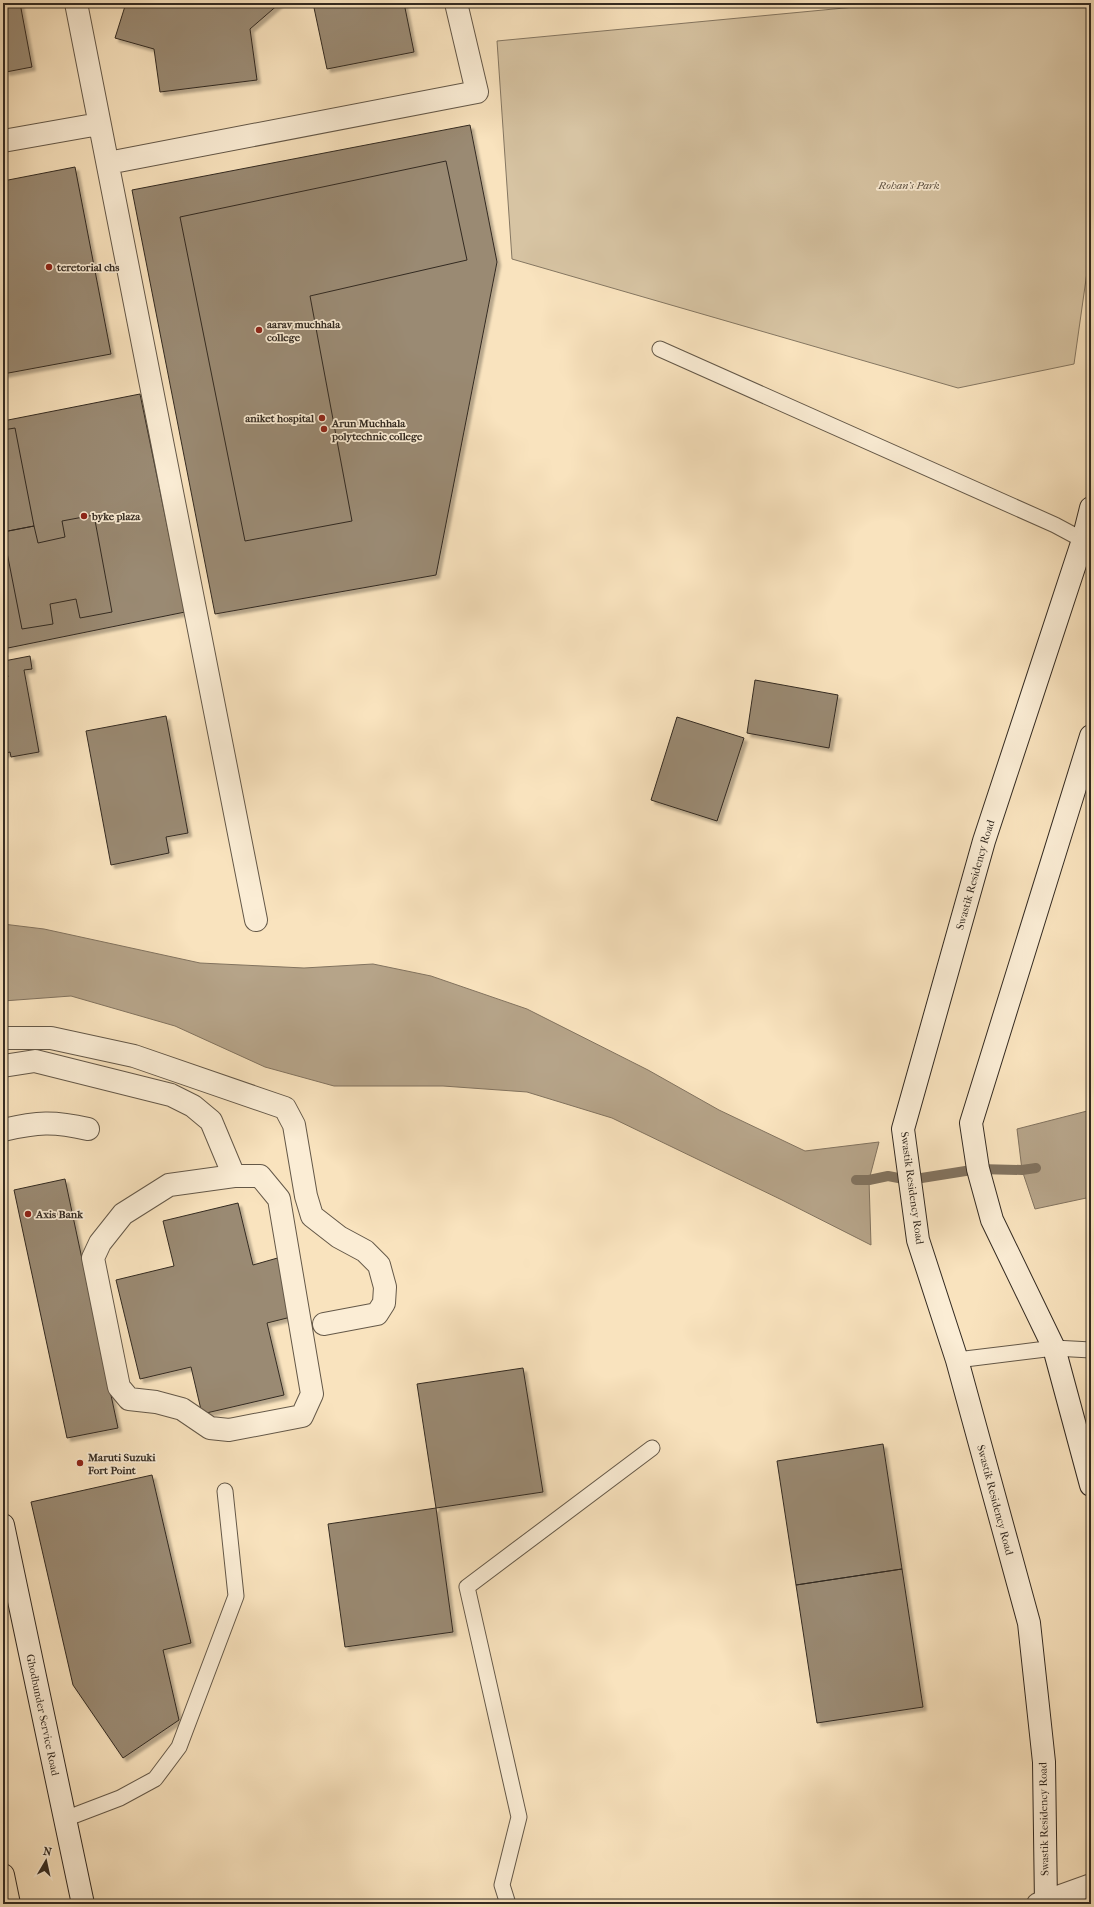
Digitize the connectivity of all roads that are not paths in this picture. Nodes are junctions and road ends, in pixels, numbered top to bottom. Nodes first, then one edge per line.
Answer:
1 (76, 3) edge
2 (456, 3) edge
3 (99, 124) junction
4 (3, 141) edge
5 (108, 163) junction
6 (660, 349) dead end
7 (1091, 508) edge
8 (1083, 540) junction
9 (1091, 736) edge
10 (256, 920) dead end
11 (3, 1038) edge
12 (3, 1066) edge
13 (3, 1127) edge
14 (88, 1129) dead end
15 (234, 1176) junction
16 (324, 1324) dead end
17 (1054, 1348) junction
18 (1091, 1350) edge
19 (957, 1360) junction
20 (652, 1448) dead end
21 (1091, 1485) edge
22 (225, 1491) dead end
23 (3, 1525) edge
24 (65, 1819) junction
25 (3, 1875) edge
26 (1091, 1885) edge
27 (9, 1904) edge
28 (83, 1904) edge
29 (508, 1904) edge
30 (1043, 1904) edge

1 - 3 street
2 - 5 street
3 - 4 street
3 - 5 street
5 - 10 street
6 - 8 lane
7 - 8 street, Swastik Residency Road
8 - 19 street, Swastik Residency Road
9 - 17 street
11 - 16 street
12 - 15 street
13 - 14 street
15 - 15 street
17 - 18 lane
17 - 19 lane
17 - 21 street
19 - 30 street, Swastik Residency Road
20 - 29 lane
22 - 24 lane
23 - 24 street, Ghodbunder Service Road
24 - 28 street, Ghodbunder Service Road
25 - 27 main road
26 - 30 street

